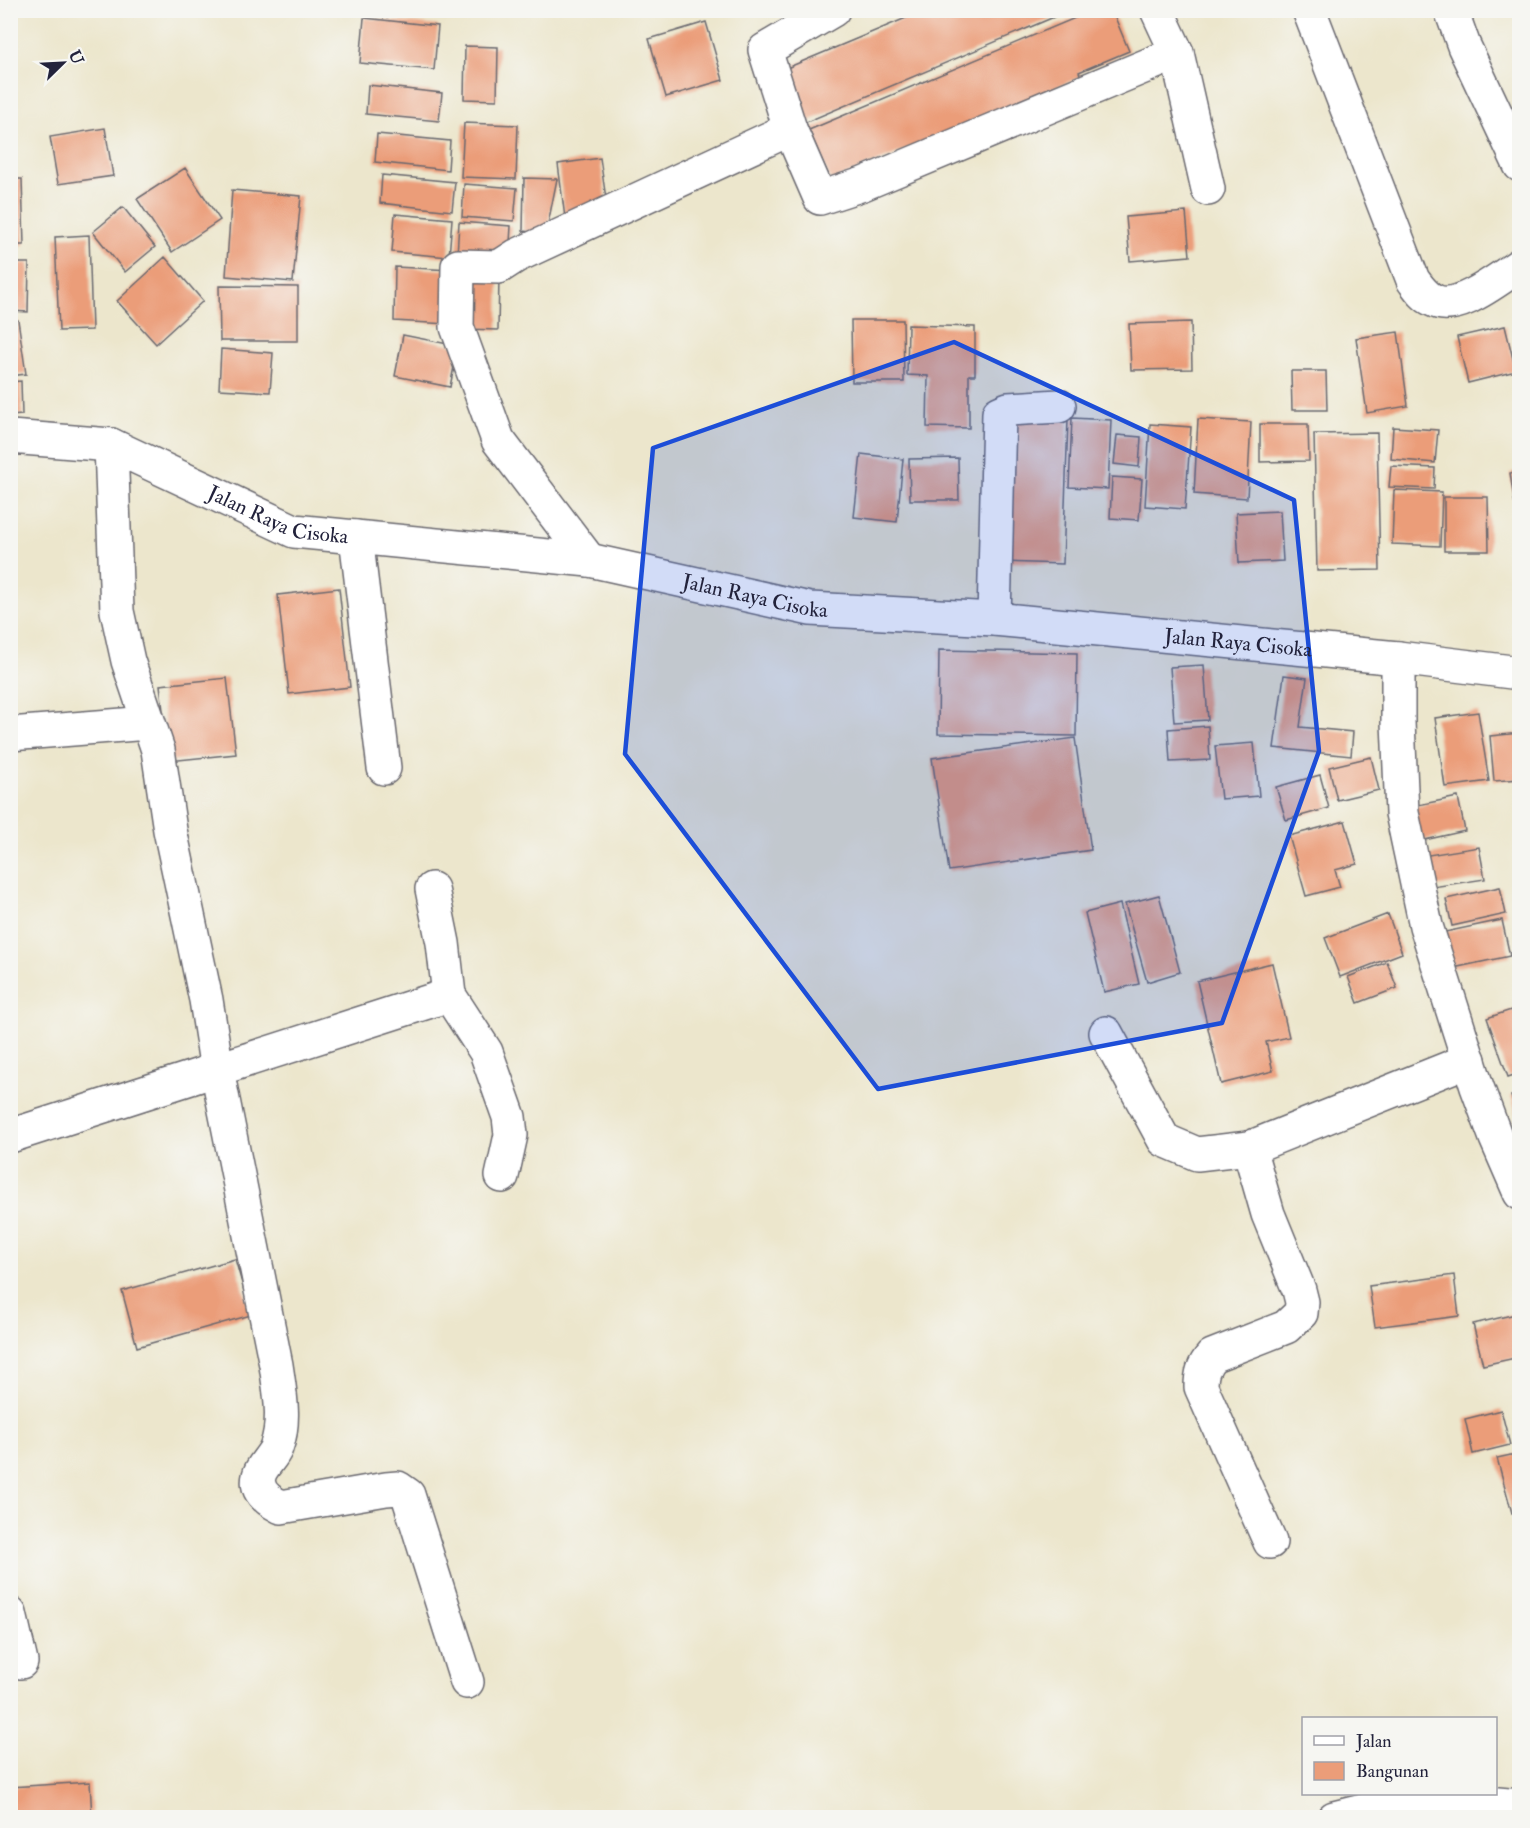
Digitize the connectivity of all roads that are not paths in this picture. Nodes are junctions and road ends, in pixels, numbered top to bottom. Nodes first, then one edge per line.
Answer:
1 (833, 10) edge
2 (1157, 10) edge
3 (1309, 10) edge
4 (1450, 10) edge
5 (1177, 53) junction
6 (790, 129) junction
7 (1520, 165) edge
8 (1208, 189) dead end
9 (1520, 265) edge
10 (1059, 406) dead end
11 (10, 437) edge
12 (111, 445) junction
13 (356, 537) junction
14 (589, 560) junction
15 (994, 619) junction
16 (1398, 658) junction
17 (1520, 673) edge
18 (148, 723) junction
19 (10, 734) edge
20 (384, 768) dead end
21 (432, 889) dead end
22 (450, 995) junction
23 (1106, 1033) dead end
24 (1469, 1060) junction
25 (217, 1070) junction
26 (10, 1136) edge
27 (1249, 1148) junction
28 (502, 1176) dead end
29 (1520, 1193) edge
30 (1270, 1542) dead end
31 (10, 1614) edge
32 (21, 1662) dead end
33 (467, 1682) dead end
34 (1520, 1806) edge
35 (1334, 1818) edge

1 - 6 street
2 - 5 street
3 - 9 street
4 - 7 street
5 - 6 street
5 - 8 street
6 - 14 street
10 - 15 street
11 - 12 street, Jalan Raya Cisoka
12 - 13 street, Jalan Raya Cisoka
12 - 18 street
13 - 14 street, Jalan Raya Cisoka
13 - 20 street
14 - 15 street, Jalan Raya Cisoka
15 - 16 street, Jalan Raya Cisoka
16 - 17 street, Jalan Raya Cisoka
16 - 24 street
18 - 19 street
18 - 25 street
21 - 22 street
22 - 25 street
22 - 28 street
23 - 27 street
24 - 27 street
24 - 29 street
25 - 26 street
25 - 33 street
27 - 30 street
31 - 32 street
34 - 35 street

